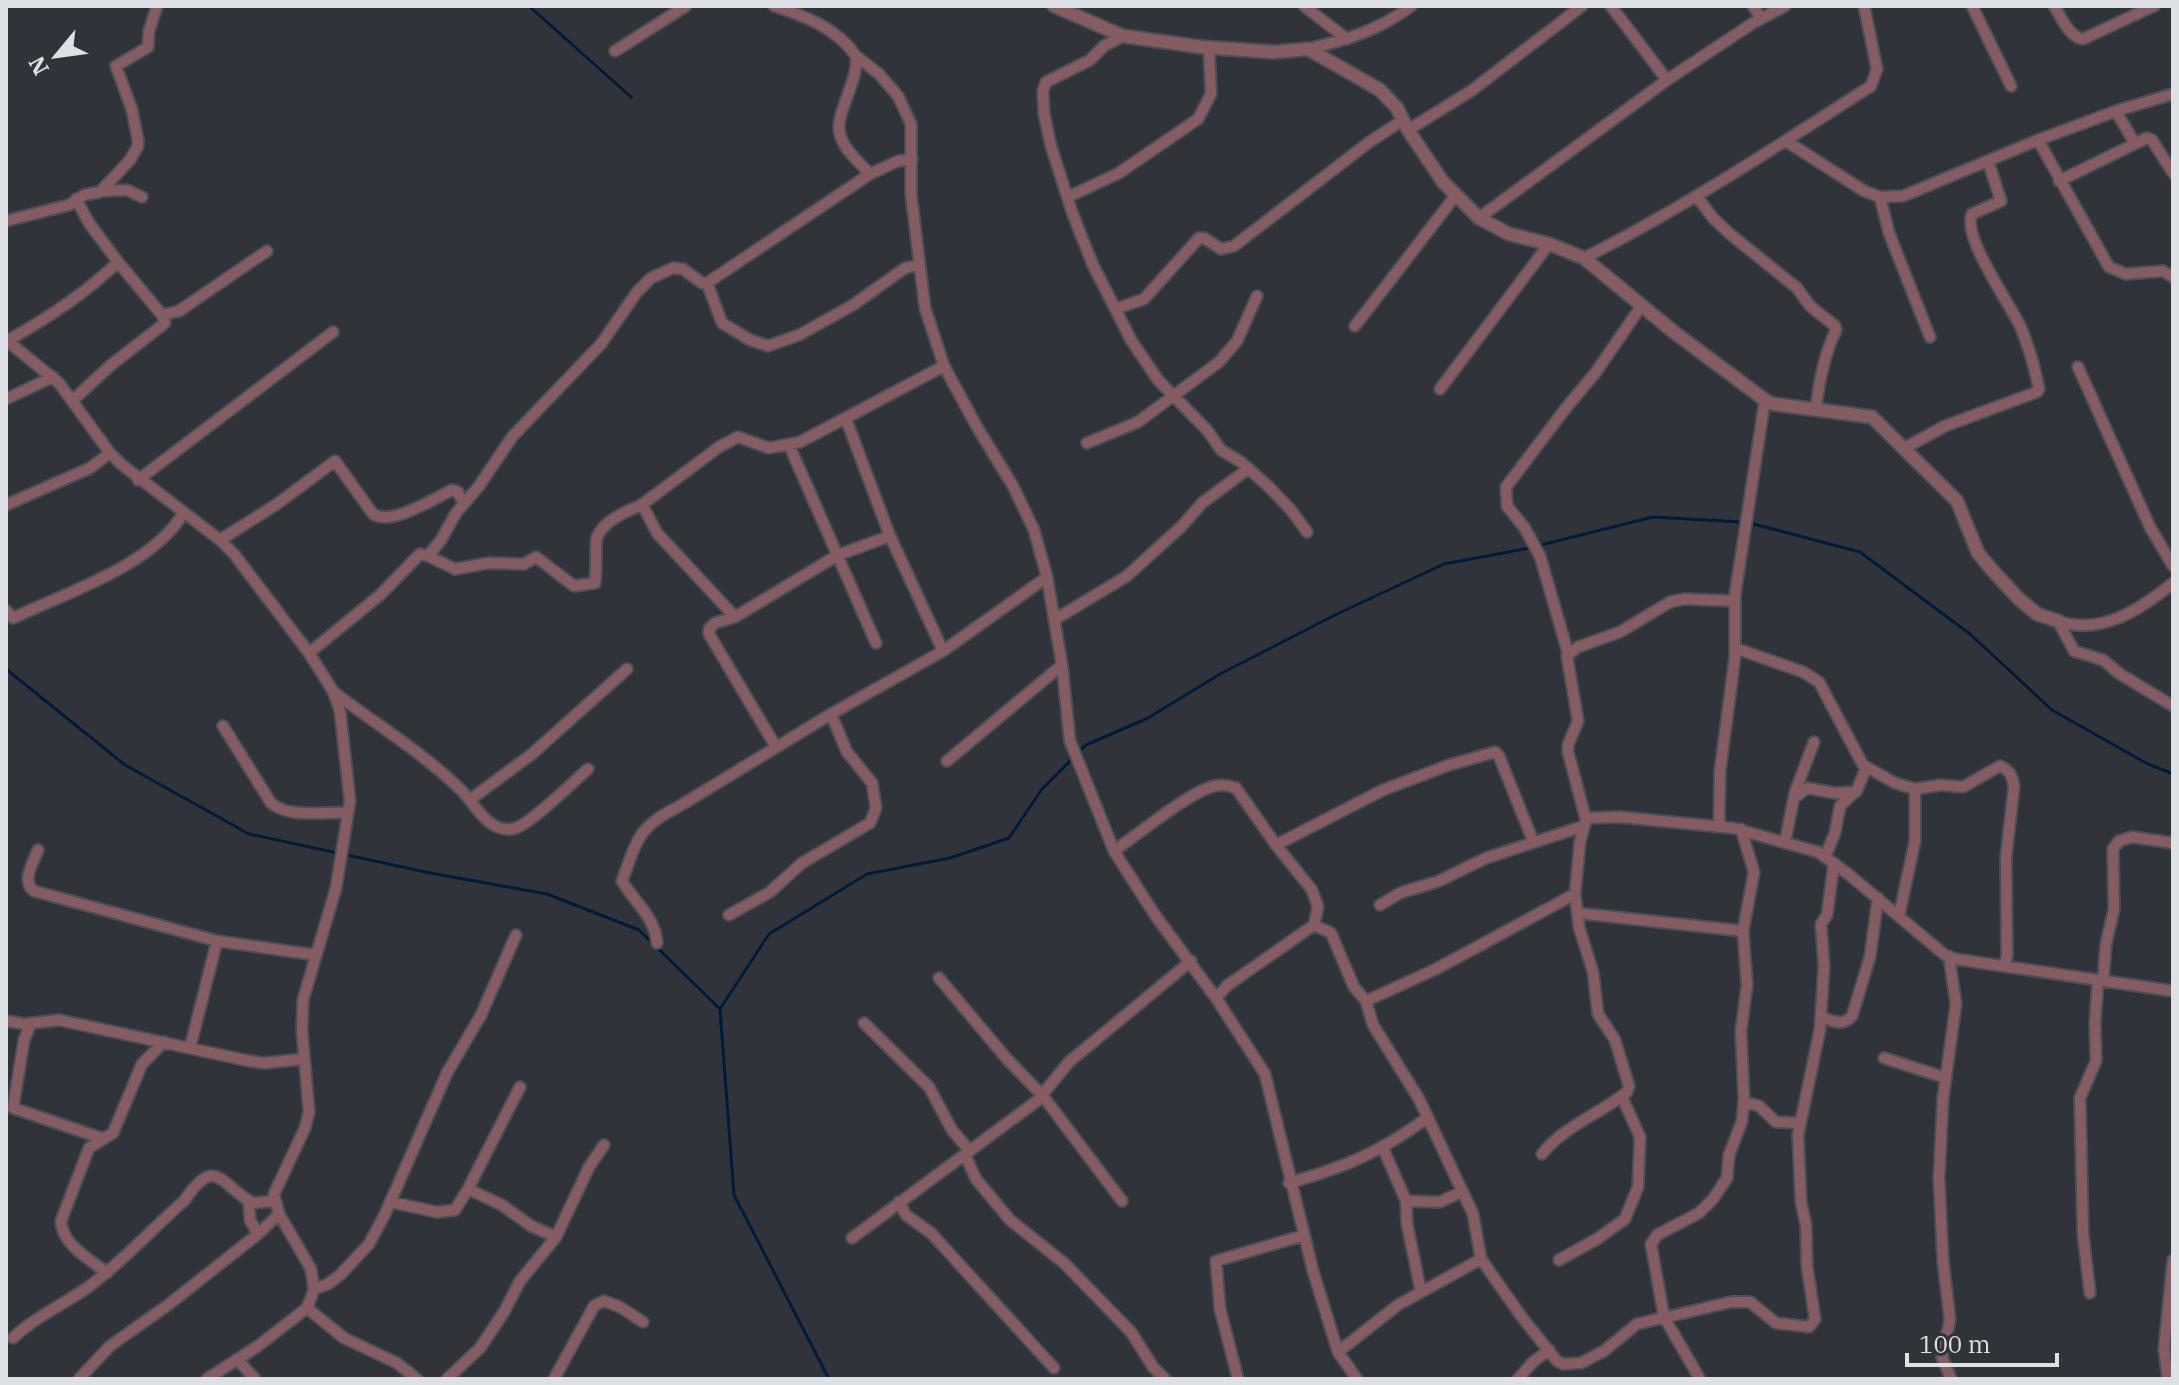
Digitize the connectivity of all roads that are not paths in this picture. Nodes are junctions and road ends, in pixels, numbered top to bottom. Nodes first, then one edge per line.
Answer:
1 (157, 6) edge
2 (686, 6) edge
3 (774, 6) edge
4 (1054, 6) edge
5 (1304, 6) edge
6 (1411, 6) edge
7 (1582, 6) edge
8 (1611, 6) edge
9 (1785, 6) edge
10 (1864, 6) edge
11 (1972, 6) edge
12 (2054, 6) edge
13 (2154, 6) edge
14 (1759, 11) edge
15 (1123, 36) junction
16 (1347, 39) junction
17 (1209, 47) junction
18 (1308, 49) junction
19 (615, 51) dead end
20 (856, 56) junction
21 (1667, 80) junction
22 (2011, 86) dead end
23 (2173, 94) edge
24 (2116, 111) junction
25 (1405, 125) junction
26 (2038, 140) junction
27 (1786, 141) junction
28 (2134, 142) junction
29 (912, 159) junction
30 (1988, 161) junction
31 (2173, 173) edge
32 (870, 174) junction
33 (2059, 181) junction
34 (100, 192) junction
35 (1456, 195) junction
36 (142, 197) dead end
37 (1068, 197) junction
38 (1697, 197) junction
39 (1880, 197) junction
40 (76, 199) junction
41 (1479, 218) junction
42 (6, 221) edge
43 (1549, 244) junction
44 (267, 251) dead end
45 (1584, 258) junction
46 (118, 262) junction
47 (918, 265) junction
48 (2173, 277) edge
49 (707, 283) junction
50 (1257, 296) dead end
51 (1642, 305) junction
52 (1115, 309) junction
53 (162, 315) junction
54 (1355, 326) dead end
55 (333, 332) dead end
56 (1930, 337) dead end
57 (8, 343) edge
58 (944, 366) junction
59 (2078, 367) dead end
60 (53, 377) junction
61 (1440, 389) dead end
62 (1172, 395) junction
63 (6, 399) edge
64 (73, 400) junction
65 (1765, 400) junction
66 (1816, 409) junction
67 (846, 419) junction
68 (1087, 443) dead end
69 (789, 445) junction
70 (1903, 449) junction
71 (110, 453) junction
72 (1248, 469) junction
73 (138, 480) junction
74 (463, 503) junction
75 (642, 504) junction
76 (6, 505) edge
77 (184, 512) junction
78 (1307, 532) dead end
79 (890, 536) junction
80 (220, 540) junction
81 (838, 555) junction
82 (428, 556) junction
83 (2173, 566) edge
84 (1047, 577) junction
85 (2173, 583) edge
86 (1735, 601) junction
87 (6, 610) edge
88 (735, 617) junction
89 (1054, 620) junction
90 (2058, 621) junction
91 (876, 643) dead end
92 (1735, 648) junction
93 (943, 651) junction
94 (309, 653) junction
95 (1568, 653) junction
96 (1062, 665) junction
97 (627, 669) dead end
98 (333, 691) junction
99 (2173, 706) edge
100 (831, 714) junction
101 (223, 726) dead end
102 (1814, 742) dead end
103 (776, 747) junction
104 (947, 761) dead end
105 (1866, 768) junction
106 (588, 769) dead end
107 (1915, 789) junction
108 (1856, 792) junction
109 (1794, 798) junction
110 (471, 799) junction
111 (348, 813) junction
112 (1585, 822) junction
113 (1719, 827) junction
114 (1741, 829) junction
115 (1533, 841) junction
116 (1785, 842) junction
117 (2173, 843) edge
118 (1276, 845) junction
119 (38, 850) dead end
120 (1114, 851) junction
121 (1829, 860) junction
122 (1575, 894) junction
123 (1878, 898) junction
124 (1380, 905) dead end
125 (1577, 913) junction
126 (729, 915) dead end
127 (1899, 916) junction
128 (1314, 925) junction
129 (1743, 931) junction
130 (516, 935) dead end
131 (217, 941) junction
132 (657, 943) dead end
133 (316, 955) junction
134 (1949, 956) junction
135 (1191, 961) junction
136 (2005, 966) junction
137 (939, 978) dead end
138 (2100, 981) junction
139 (2173, 991) edge
140 (1216, 998) junction
141 (1366, 1001) junction
142 (1821, 1017) junction
143 (6, 1021) edge
144 (31, 1023) junction
145 (864, 1023) dead end
146 (164, 1042) junction
147 (190, 1048) junction
148 (1884, 1058) dead end
149 (304, 1059) junction
150 (1946, 1078) junction
151 (520, 1087) dead end
152 (1043, 1096) junction
153 (1622, 1097) junction
154 (1744, 1102) junction
155 (1427, 1118) junction
156 (1800, 1123) junction
157 (104, 1139) junction
158 (604, 1145) dead end
159 (1383, 1148) junction
160 (967, 1153) junction
161 (1542, 1154) dead end
162 (1289, 1183) junction
163 (468, 1189) junction
164 (1461, 1192) junction
165 (274, 1201) junction
166 (1122, 1201) dead end
167 (1406, 1201) junction
168 (249, 1202) junction
169 (390, 1202) junction
170 (899, 1202) junction
171 (279, 1214) junction
172 (258, 1234) junction
173 (1302, 1236) junction
174 (556, 1237) junction
175 (852, 1238) dead end
176 (1481, 1259) junction
177 (1559, 1260) dead end
178 (2173, 1260) edge
179 (107, 1273) junction
180 (314, 1289) junction
181 (1421, 1292) junction
182 (2090, 1293) dead end
183 (307, 1308) junction
184 (1664, 1317) junction
185 (643, 1322) dead end
186 (13, 1338) dead end
187 (1549, 1350) junction
188 (1338, 1352) junction
189 (237, 1359) junction
190 (1054, 1368) dead end
191 (2169, 1371) edge
192 (79, 1379) edge
193 (207, 1379) edge
194 (255, 1379) edge
195 (417, 1379) edge
196 (447, 1379) edge
197 (554, 1379) edge
198 (1165, 1379) edge
199 (1238, 1379) edge
200 (1357, 1379) edge
201 (1518, 1379) edge
202 (1700, 1379) edge
203 (1951, 1379) edge

1 - 34 street
2 - 19 street
3 - 20 street
4 - 15 street
5 - 16 street
6 - 16 street
7 - 25 street
8 - 21 street
9 - 14 street
10 - 27 street
11 - 22 street
12 - 13 street
14 - 21 street
15 - 17 street
15 - 37 street
16 - 18 street
17 - 18 street
17 - 37 street
18 - 25 street
20 - 29 street
20 - 32 street
21 - 41 street
23 - 24 street
24 - 26 street
24 - 28 street
25 - 35 street
25 - 52 street
26 - 30 street
26 - 33 street
27 - 38 street
27 - 39 street
28 - 31 street
28 - 33 street
29 - 32 street
29 - 47 street
30 - 39 street
30 - 70 street
32 - 49 street
33 - 48 street
34 - 36 street
34 - 40 street
35 - 41 street
35 - 54 street
37 - 52 street
38 - 45 street
38 - 66 street
39 - 56 street
40 - 42 street
40 - 46 street
41 - 43 street
43 - 45 street
43 - 61 street
44 - 53 street
45 - 51 street
46 - 53 street
46 - 57 street
47 - 49 street
47 - 58 street
49 - 74 street
50 - 62 street
51 - 65 street
51 - 95 street
52 - 62 street
53 - 64 street
55 - 73 street
57 - 60 street
58 - 67 street
58 - 84 street
59 - 83 street
60 - 63 street
60 - 64 street
62 - 68 street
62 - 72 street
64 - 71 street
65 - 66 street
65 - 86 street
66 - 70 street
67 - 69 street
67 - 79 street
69 - 75 street
69 - 81 street
70 - 90 street
71 - 73 street
71 - 76 street
72 - 78 street
72 - 89 street
73 - 77 street
74 - 80 street
74 - 82 street
75 - 82 street
75 - 88 street
77 - 80 street
77 - 87 street
79 - 81 street
79 - 93 street
80 - 94 street
81 - 88 street
81 - 91 street
82 - 94 street
84 - 89 street
84 - 93 street
85 - 90 street
86 - 92 street
86 - 95 street
88 - 103 street
89 - 96 street
90 - 99 street
92 - 105 street
92 - 113 street
93 - 100 street
94 - 98 street
95 - 112 street
96 - 104 street
96 - 120 street
97 - 110 street
98 - 110 street
98 - 111 street
100 - 103 street
100 - 126 street
101 - 111 street
102 - 109 street
103 - 132 street
105 - 107 street
105 - 108 street
106 - 110 street
107 - 127 street
107 - 136 street
108 - 109 street
108 - 121 street
109 - 116 street
111 - 133 street
112 - 113 street
112 - 115 street
112 - 122 street
113 - 114 street
114 - 116 street
114 - 129 street
115 - 118 street
115 - 124 street
116 - 121 street
117 - 138 street
118 - 120 street
118 - 128 street
119 - 131 street
120 - 135 street
121 - 123 street
121 - 142 street
122 - 125 street
122 - 141 street
123 - 127 street
123 - 142 street
125 - 129 street
125 - 153 street
127 - 134 street
128 - 140 street
128 - 141 street
129 - 154 street
130 - 169 street
131 - 133 street
131 - 147 street
133 - 149 street
134 - 136 street
134 - 150 street
135 - 140 street
135 - 152 street
136 - 138 street
137 - 152 street
138 - 139 street
138 - 182 street
140 - 162 street
141 - 155 street
142 - 156 street
143 - 144 street
144 - 146 street
144 - 157 street
145 - 160 street
146 - 147 street
146 - 157 street
147 - 149 street
148 - 150 street
149 - 165 street
150 - 203 street
151 - 163 street
152 - 160 street
152 - 166 street
153 - 161 street
153 - 177 street
154 - 156 street
154 - 184 street
155 - 159 street
155 - 164 street
156 - 184 street
157 - 179 street
158 - 174 street
159 - 162 street
159 - 167 street
160 - 170 street
160 - 198 street
162 - 173 street
163 - 169 street
163 - 174 street
164 - 167 street
164 - 176 street
165 - 168 street
165 - 171 street
167 - 181 street
168 - 172 street
168 - 179 street
169 - 180 street
170 - 175 street
170 - 190 street
171 - 172 street
171 - 180 street
172 - 192 street
173 - 188 street
173 - 199 street
174 - 196 street
176 - 181 street
176 - 187 street
178 - 191 street
179 - 186 street
180 - 183 street
181 - 188 street
183 - 189 street
183 - 195 street
184 - 187 street
184 - 202 street
185 - 197 street
187 - 201 street
188 - 200 street
189 - 193 street
189 - 194 street

